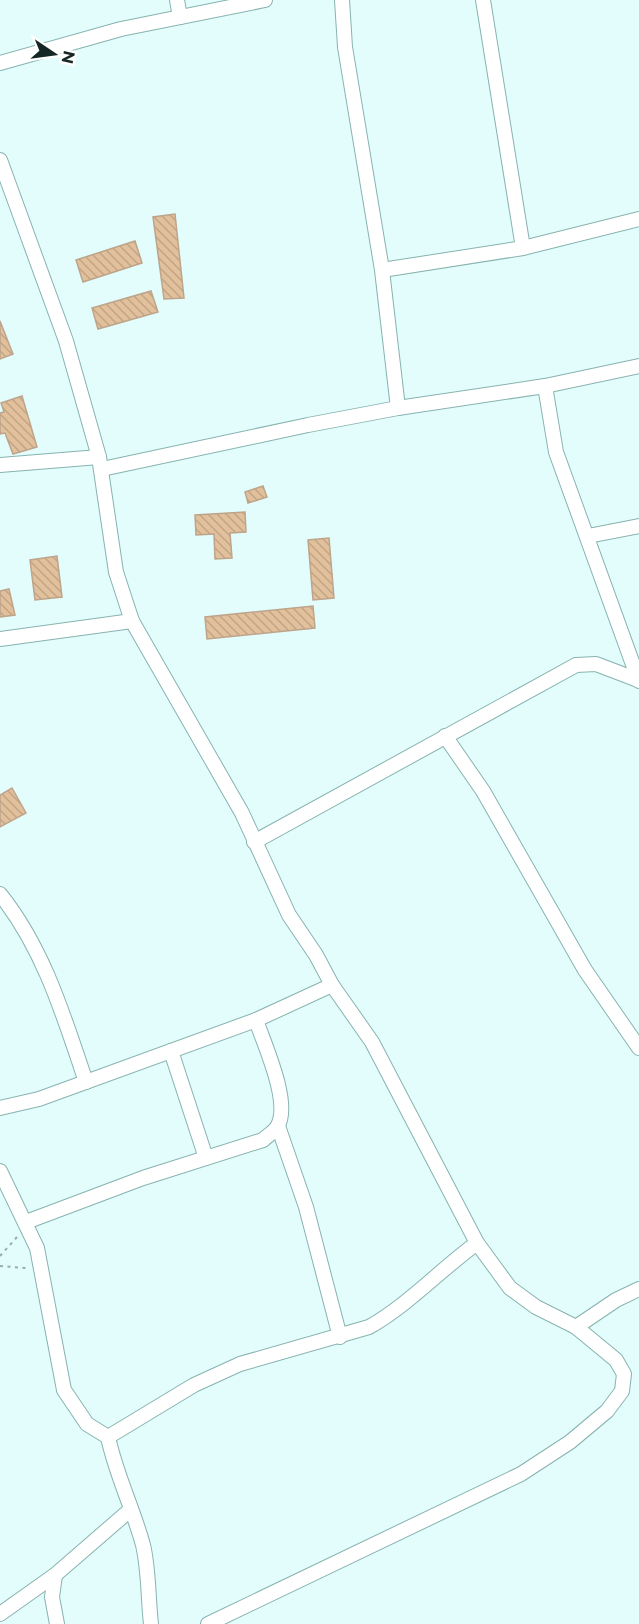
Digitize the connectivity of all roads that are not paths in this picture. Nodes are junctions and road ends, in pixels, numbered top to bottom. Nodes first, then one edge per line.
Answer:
1 (177, 0) edge
2 (265, 0) edge
3 (342, 0) edge
4 (483, 0) edge
5 (180, 17) junction
6 (0, 63) edge
7 (0, 160) edge
8 (639, 219) edge
9 (523, 248) junction
10 (382, 270) junction
11 (639, 366) edge
12 (545, 386) junction
13 (398, 408) junction
14 (101, 464) junction
15 (0, 465) edge
16 (639, 526) edge
17 (588, 536) junction
18 (132, 621) junction
19 (0, 639) edge
20 (639, 681) edge
21 (445, 736) junction
22 (254, 842) junction
23 (0, 894) edge
24 (332, 985) junction
25 (256, 1020) junction
26 (639, 1048) edge
27 (171, 1051) junction
28 (86, 1082) junction
29 (0, 1108) edge
30 (278, 1126) junction
31 (206, 1158) junction
32 (0, 1171) edge
33 (27, 1225) junction
34 (477, 1243) junction
35 (639, 1289) edge
36 (576, 1327) junction
37 (340, 1337) junction
38 (108, 1437) junction
39 (130, 1509) junction
40 (56, 1575) junction
41 (0, 1614) edge
42 (57, 1624) edge
43 (151, 1624) edge
44 (208, 1624) edge

1 - 5 street
2 - 5 street
3 - 10 street
4 - 9 street
5 - 6 street
7 - 14 street
8 - 9 street
9 - 10 street
10 - 13 street
11 - 12 street
12 - 13 street
12 - 17 street
13 - 14 street
14 - 15 street
14 - 18 street
16 - 17 street
17 - 20 street
18 - 19 street
18 - 22 street
20 - 21 street
21 - 22 street
21 - 26 street
22 - 24 street
23 - 28 street
24 - 25 street
24 - 34 street
25 - 27 street
25 - 30 street
27 - 28 street
27 - 31 street
28 - 29 street
30 - 31 street
30 - 37 street
31 - 33 street
32 - 33 street
33 - 38 street
34 - 36 street
34 - 37 street
35 - 36 street
36 - 44 street
37 - 38 street
38 - 39 street
39 - 40 street
39 - 43 street
40 - 41 street
40 - 42 street

